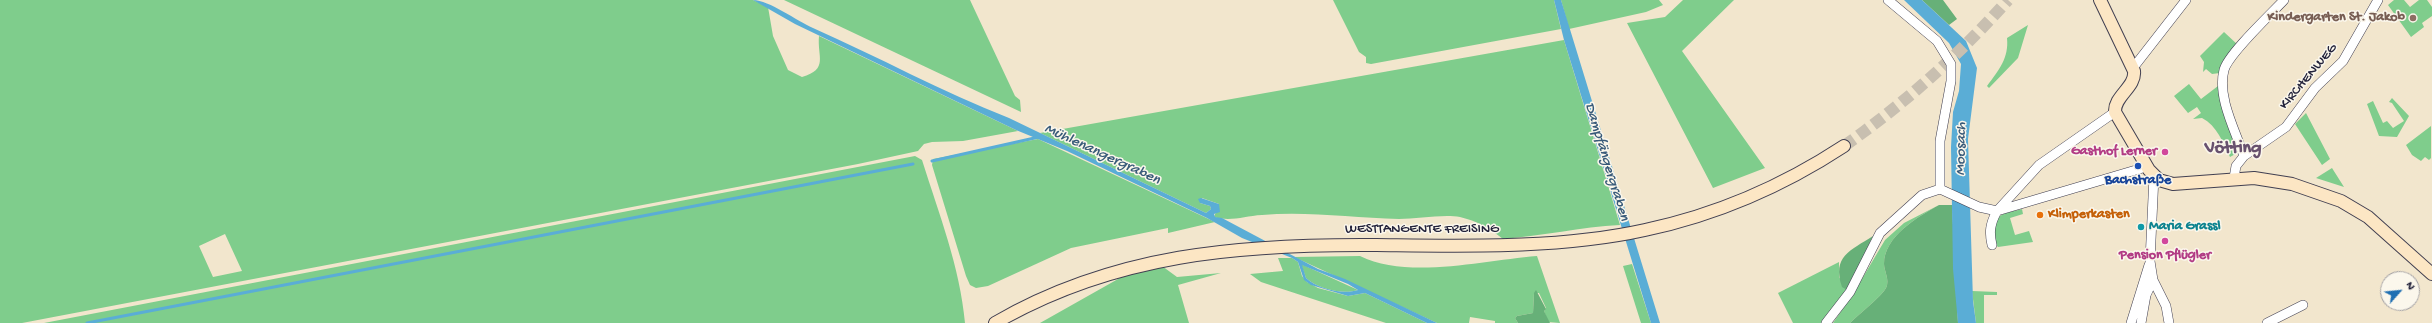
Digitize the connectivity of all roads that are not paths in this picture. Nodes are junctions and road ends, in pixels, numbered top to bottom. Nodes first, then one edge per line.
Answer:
1 (1888, 0) edge
2 (2100, 0) edge
3 (2186, 0) edge
4 (2284, 0) edge
5 (2378, 0) edge
6 (2134, 68) junction
7 (2115, 112) junction
8 (1844, 146) tunnel mouth
9 (2244, 156) junction
10 (2150, 171) junction
11 (2234, 178) junction
12 (1944, 191) junction
13 (1993, 211) junction
14 (1992, 246) dead end
15 (2150, 261) junction
16 (2432, 274) edge
17 (2153, 280) junction
18 (2303, 305) dead end
19 (995, 323) edge
20 (1826, 323) edge
21 (2131, 323) edge
22 (2141, 323) edge
23 (2169, 323) edge
24 (2268, 323) edge

1 - 12 street
2 - 6 main road
3 - 6 street
4 - 9 street
5 - 9 street, KIRCHENWEG
6 - 7 main road
7 - 10 main road
7 - 13 street
8 - 19 main road, WESTTANGENTE FREISING
9 - 11 street, KIRCHENWEG
10 - 11 main road
10 - 13 street
10 - 15 street
11 - 16 main road
12 - 13 street
12 - 20 street
13 - 14 street
15 - 17 street
15 - 21 street
17 - 22 street
17 - 23 street
18 - 24 street

